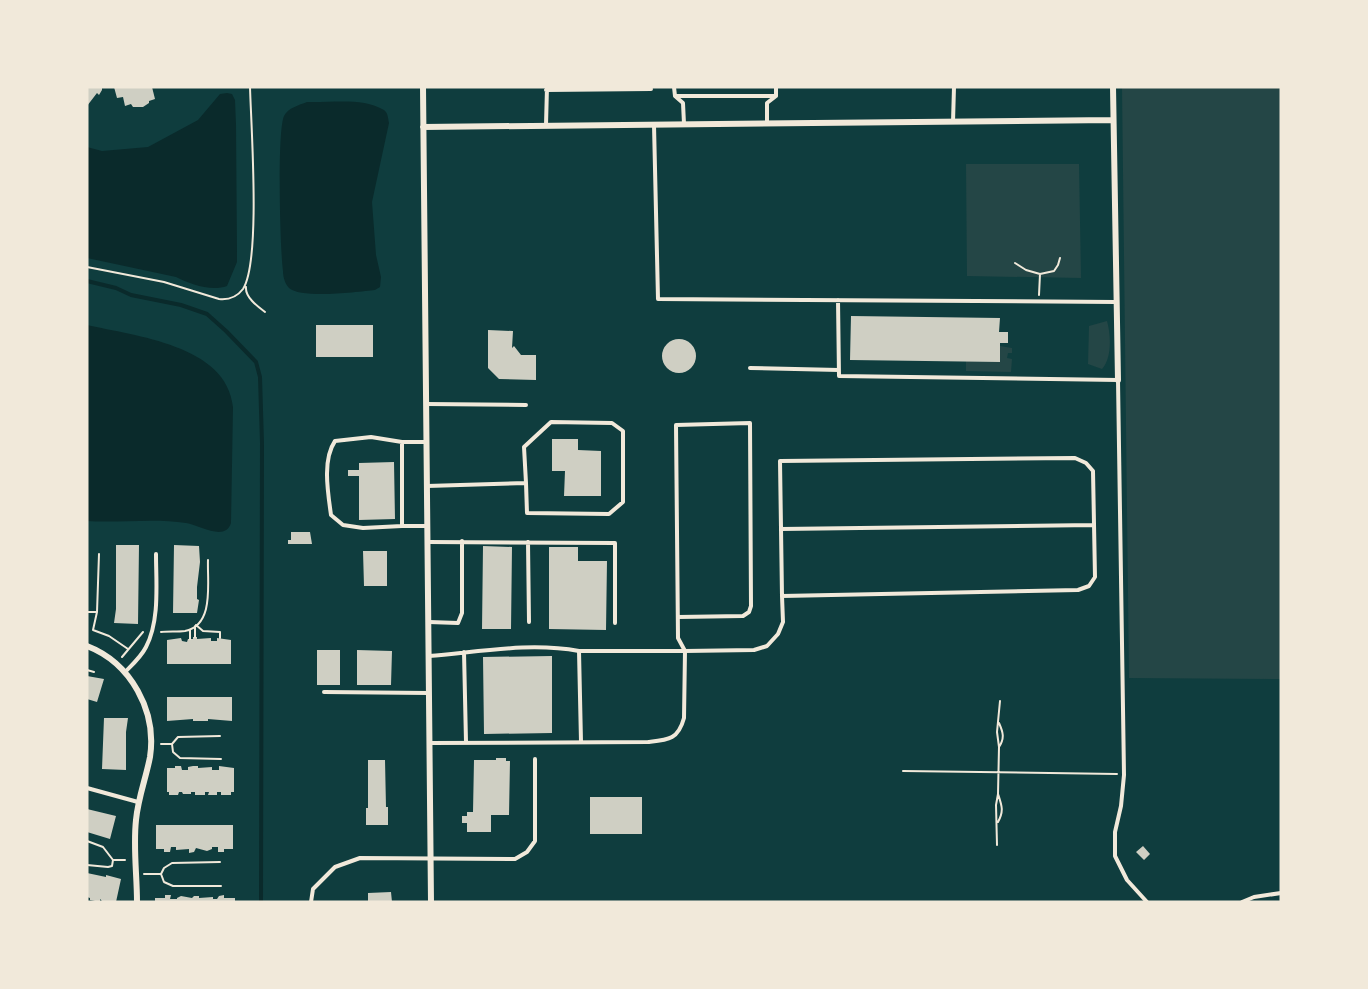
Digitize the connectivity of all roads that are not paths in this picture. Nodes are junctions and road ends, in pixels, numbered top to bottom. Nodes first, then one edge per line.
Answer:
1 (423, 87) edge
2 (674, 87) edge
3 (776, 87) edge
4 (954, 87) edge
5 (1113, 87) edge
6 (546, 89) edge
7 (651, 89) dead end
8 (675, 96) junction
9 (776, 96) junction
10 (1113, 120) junction
11 (954, 122) junction
12 (684, 124) junction
13 (767, 124) junction
14 (654, 125) junction
15 (546, 126) junction
16 (423, 127) junction
17 (838, 300) junction
18 (1116, 303) junction
19 (750, 368) dead end
20 (839, 370) junction
21 (1118, 380) junction
22 (426, 404) junction
23 (526, 405) dead end
24 (402, 442) junction
25 (426, 442) junction
26 (526, 483) junction
27 (426, 486) junction
28 (1094, 525) junction
29 (402, 526) junction
30 (427, 526) junction
31 (781, 528) junction
32 (462, 541) junction
33 (427, 542) junction
34 (528, 542) junction
35 (156, 554) dead end
36 (782, 596) junction
37 (678, 617) junction
38 (429, 622) junction
39 (530, 622) dead end
40 (615, 623) dead end
41 (87, 646) edge
42 (579, 651) junction
43 (685, 651) junction
44 (464, 652) junction
45 (429, 656) junction
46 (125, 672) junction
47 (324, 692) dead end
48 (430, 693) junction
49 (466, 742) junction
50 (581, 742) junction
51 (430, 743) junction
52 (535, 759) dead end
53 (87, 788) edge
54 (139, 802) junction
55 (431, 858) junction
56 (1281, 892) edge
57 (137, 902) edge
58 (311, 902) edge
59 (431, 902) edge
60 (1147, 902) edge
61 (1242, 902) edge

1 - 16 street
2 - 8 lane
3 - 9 lane
4 - 11 lane
5 - 10 street
6 - 7 lane
6 - 15 lane
8 - 9 lane
8 - 12 lane
9 - 13 lane
10 - 11 street
10 - 18 street
11 - 13 street
12 - 13 street
12 - 14 street
14 - 15 street
14 - 17 lane
15 - 16 street
16 - 22 street
17 - 18 lane
17 - 20 lane
18 - 21 street
19 - 20 lane
20 - 21 lane
21 - 60 lane
22 - 23 lane
22 - 25 street
24 - 25 lane
24 - 29 lane
24 - 29 lane
25 - 27 street
26 - 26 lane
26 - 27 lane
27 - 30 street
28 - 31 lane
28 - 31 lane
28 - 36 lane
29 - 30 lane
30 - 33 street
31 - 36 lane
32 - 33 lane
32 - 34 lane
32 - 38 lane
33 - 38 street
34 - 39 lane
34 - 40 lane
35 - 46 lane
36 - 43 lane
37 - 37 lane
37 - 43 lane
38 - 45 street
41 - 46 street
42 - 43 lane
42 - 44 lane
42 - 50 lane
43 - 50 lane
44 - 45 lane
44 - 49 lane
45 - 48 street
46 - 54 street
47 - 48 lane
48 - 51 street
49 - 50 lane
49 - 51 lane
51 - 55 street
52 - 55 lane
53 - 54 lane
54 - 57 street
55 - 58 lane
55 - 59 street
56 - 61 lane

